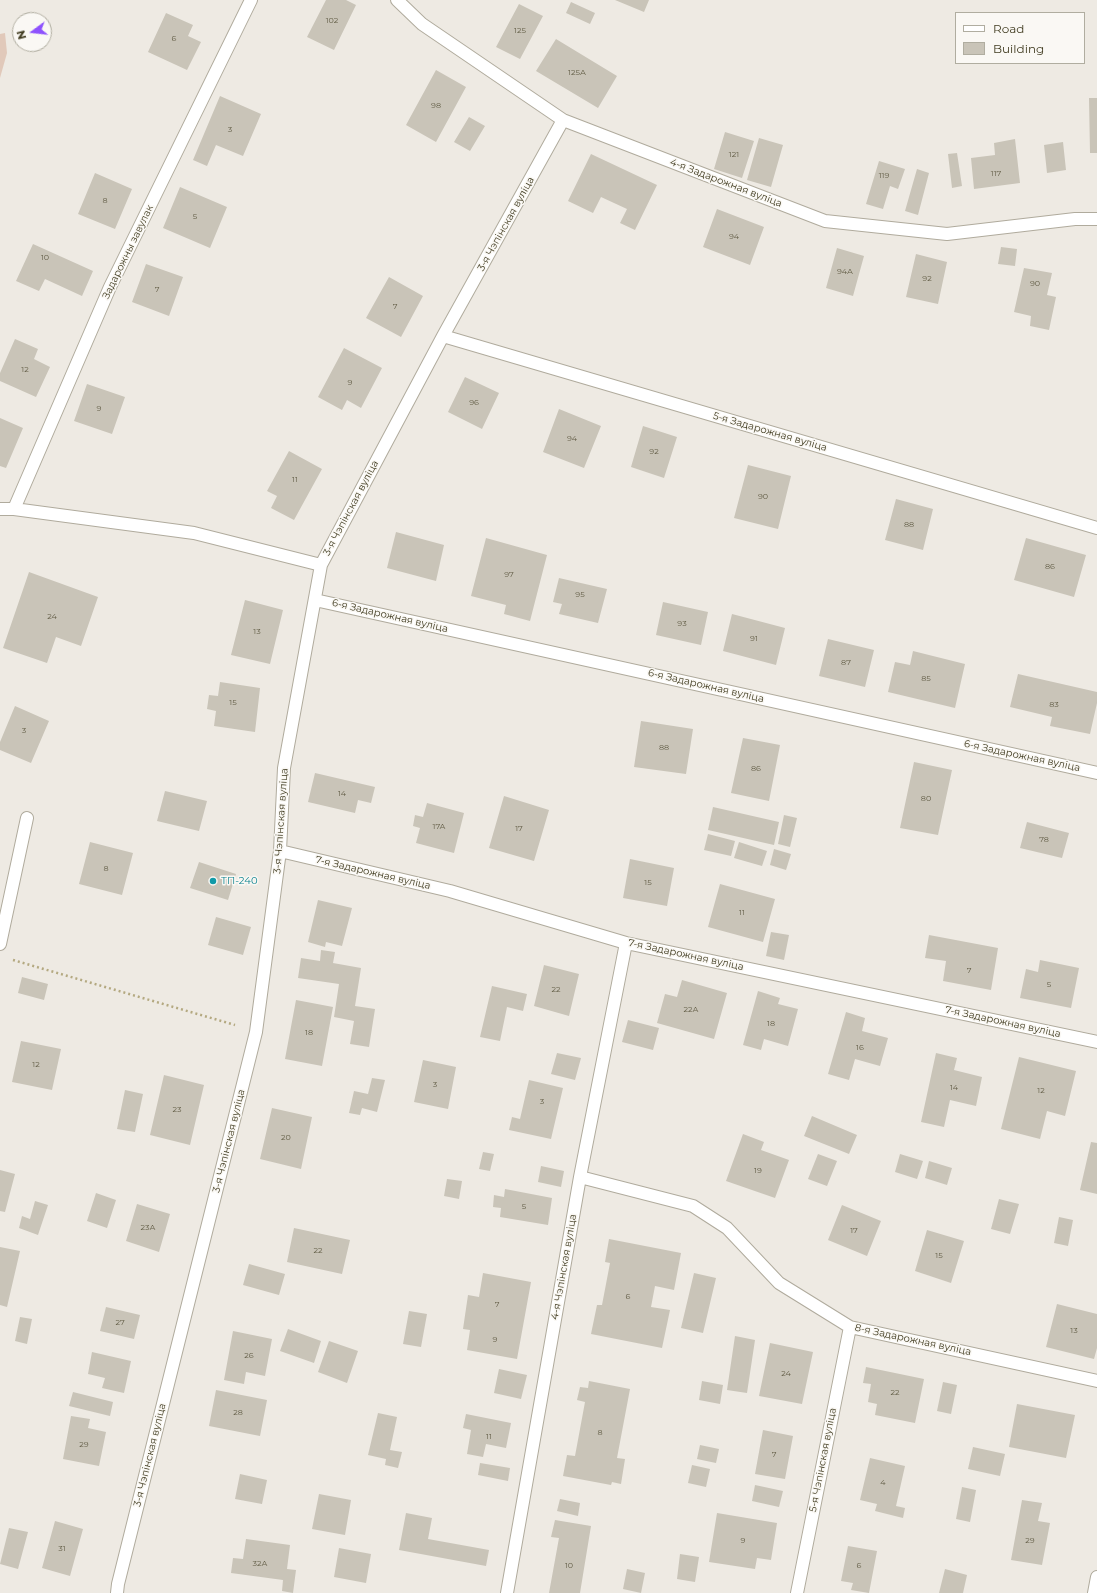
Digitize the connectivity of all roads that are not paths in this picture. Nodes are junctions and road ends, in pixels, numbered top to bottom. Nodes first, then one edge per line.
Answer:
1 (251, 0) edge
2 (397, 0) edge
3 (563, 120) junction
4 (1097, 219) edge
5 (443, 336) junction
6 (0, 509) edge
7 (14, 509) junction
8 (1097, 528) edge
9 (321, 566) junction
10 (315, 600) junction
11 (1097, 773) edge
12 (27, 818) dead end
13 (280, 851) junction
14 (626, 943) junction
15 (0, 944) edge
16 (1097, 1042) edge
17 (580, 1177) junction
18 (850, 1326) junction
19 (1097, 1381) edge
20 (1097, 1577) edge
21 (117, 1593) edge
22 (507, 1593) edge
23 (797, 1593) edge
24 (1094, 1593) edge

1 - 7 street, Задарожны завулак
2 - 3 street, 4-я Задарожная вуліца
3 - 4 street, 4-я Задарожная вуліца
3 - 5 street, 3-я Чэпінская вуліца
5 - 8 street, 5-я Задарожная вуліца
5 - 9 street, 3-я Чэпінская вуліца
6 - 7 street
7 - 9 street
9 - 10 street, 3-я Чэпінская вуліца
10 - 11 street, 6-я Задарожная вуліца
10 - 13 street, 3-я Чэпінская вуліца
12 - 15 street
13 - 14 street, 7-я Задарожная вуліца
13 - 21 street, 3-я Чэпінская вуліца
14 - 16 street, 7-я Задарожная вуліца
14 - 17 street, 4-я Чэпінская вуліца
17 - 18 street, 8-я Задарожная вуліца
17 - 22 street, 4-я Чэпінская вуліца
18 - 19 street, 8-я Задарожная вуліца
18 - 23 street, 5-я Чэпінская вуліца
20 - 24 street

